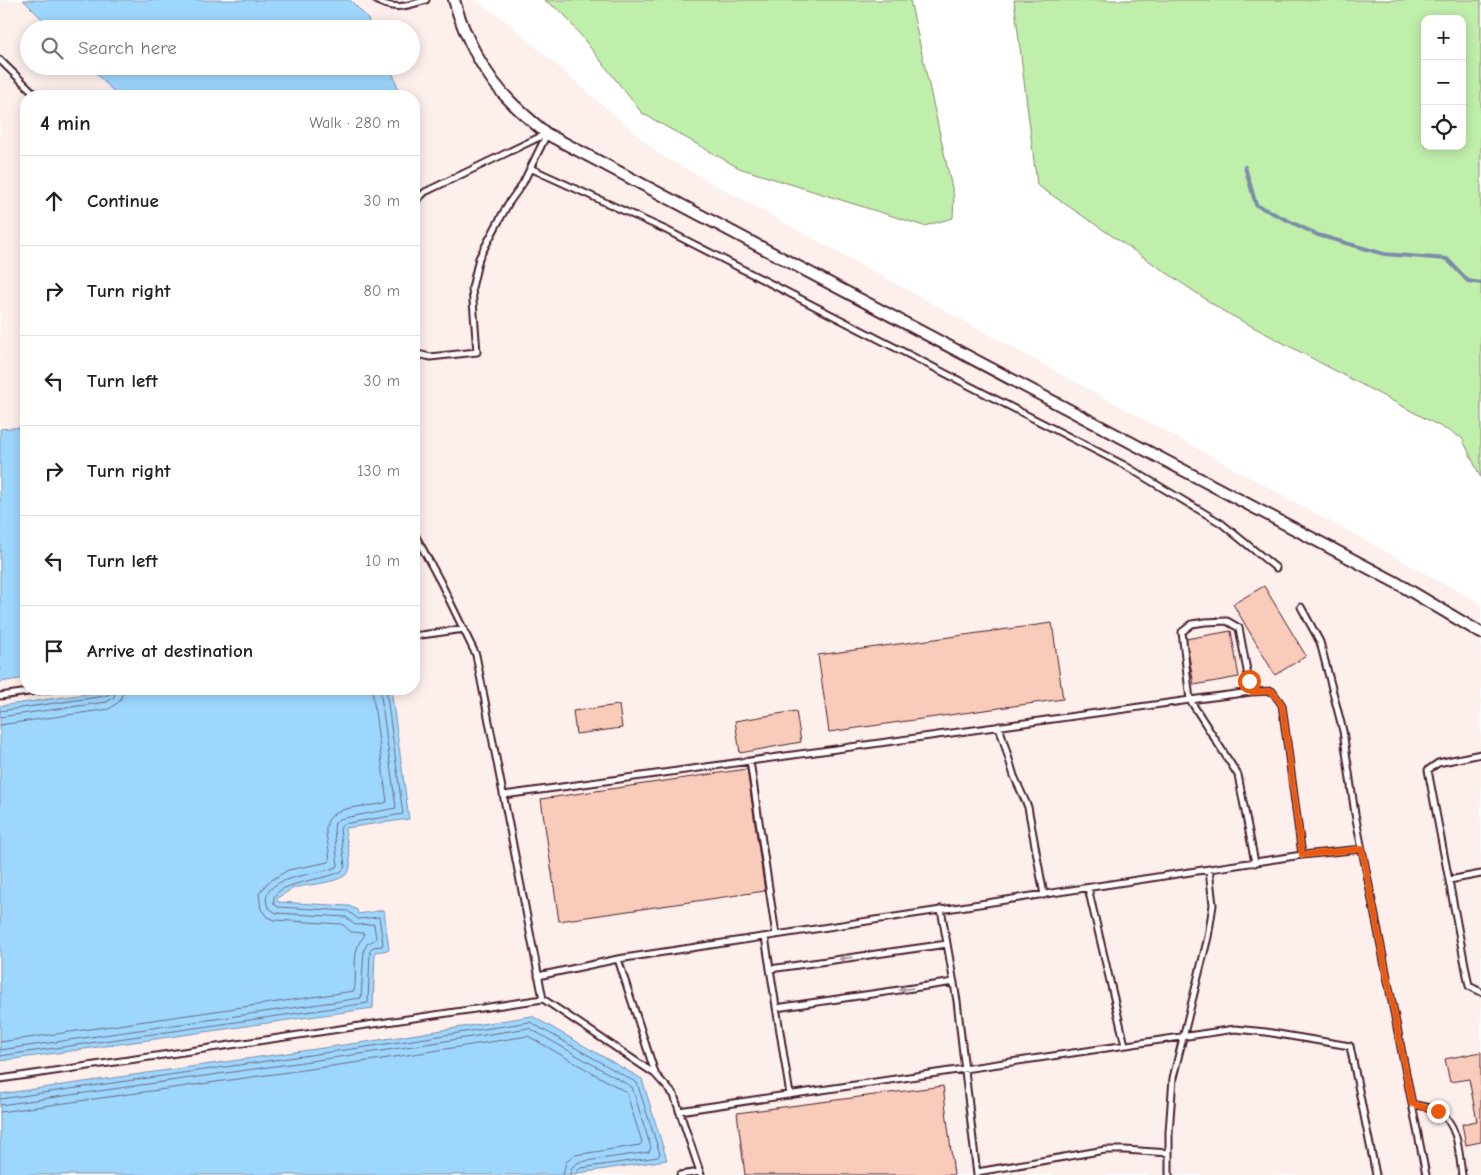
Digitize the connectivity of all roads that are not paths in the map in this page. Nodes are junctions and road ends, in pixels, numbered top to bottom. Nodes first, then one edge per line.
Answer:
1 (376, 0) edge
2 (426, 0) edge
3 (454, 0) edge
4 (0, 60) edge
5 (31, 90) edge
6 (547, 134) junction
7 (530, 168) junction
8 (420, 197) edge
9 (420, 354) edge
10 (420, 545) edge
11 (1276, 568) dead end
12 (1301, 607) dead end
13 (464, 629) junction
14 (1481, 633) edge
15 (420, 635) edge
16 (1251, 692) junction
17 (20, 693) edge
18 (0, 696) edge
19 (1190, 700) junction
20 (999, 726) junction
21 (1481, 754) edge
22 (750, 761) junction
23 (504, 795) junction
24 (1362, 849) junction
25 (1302, 855) junction
26 (1255, 862) junction
27 (1209, 870) junction
28 (1481, 874) edge
29 (1449, 880) junction
30 (1088, 888) junction
31 (1044, 895) junction
32 (941, 909) junction
33 (776, 935) junction
34 (765, 937) junction
35 (947, 944) junction
36 (618, 959) junction
37 (770, 969) junction
38 (538, 976) junction
39 (954, 982) junction
40 (1481, 992) edge
41 (543, 999) junction
42 (776, 1008) junction
43 (1182, 1036) junction
44 (1125, 1045) junction
45 (966, 1068) junction
46 (656, 1074) junction
47 (0, 1080) edge
48 (790, 1094) junction
49 (1412, 1104) junction
50 (679, 1111) junction
51 (1169, 1154) junction
52 (977, 1173) edge
53 (701, 1174) edge
54 (680, 1175) edge
55 (1169, 1175) edge
56 (1376, 1175) edge
57 (1426, 1175) edge
58 (1462, 1175) edge

1 - 2 lane
3 - 6 street
4 - 5 lane
6 - 7 lane
6 - 8 lane
6 - 14 street
7 - 9 lane
7 - 11 lane
10 - 13 lane
12 - 24 lane
13 - 15 lane
13 - 23 lane
16 - 19 lane
16 - 19 lane
16 - 25 lane
17 - 18 lane
19 - 20 lane
19 - 26 lane
20 - 22 lane
20 - 31 lane
21 - 29 lane
22 - 23 lane
22 - 33 lane
23 - 38 lane
24 - 25 lane
24 - 49 lane
25 - 26 lane
26 - 27 lane
27 - 30 lane
27 - 43 lane
28 - 29 lane
29 - 40 lane
30 - 31 lane
30 - 44 lane
31 - 32 lane
32 - 33 lane
32 - 35 lane
33 - 34 lane
34 - 36 lane
34 - 37 lane
35 -> 37 lane
35 - 39 lane
36 - 38 lane
36 - 46 lane
37 - 42 lane
38 - 41 lane
39 -> 42 lane
39 - 45 lane
41 - 46 lane
41 - 47 lane
42 - 48 lane
43 - 44 lane
43 - 51 lane
43 - 56 lane
44 - 45 lane
45 - 48 lane
45 - 52 lane
46 - 50 lane
48 - 50 lane
49 - 57 lane
49 - 58 lane
50 - 53 lane
51 - 52 lane
51 - 55 lane
53 - 54 lane

